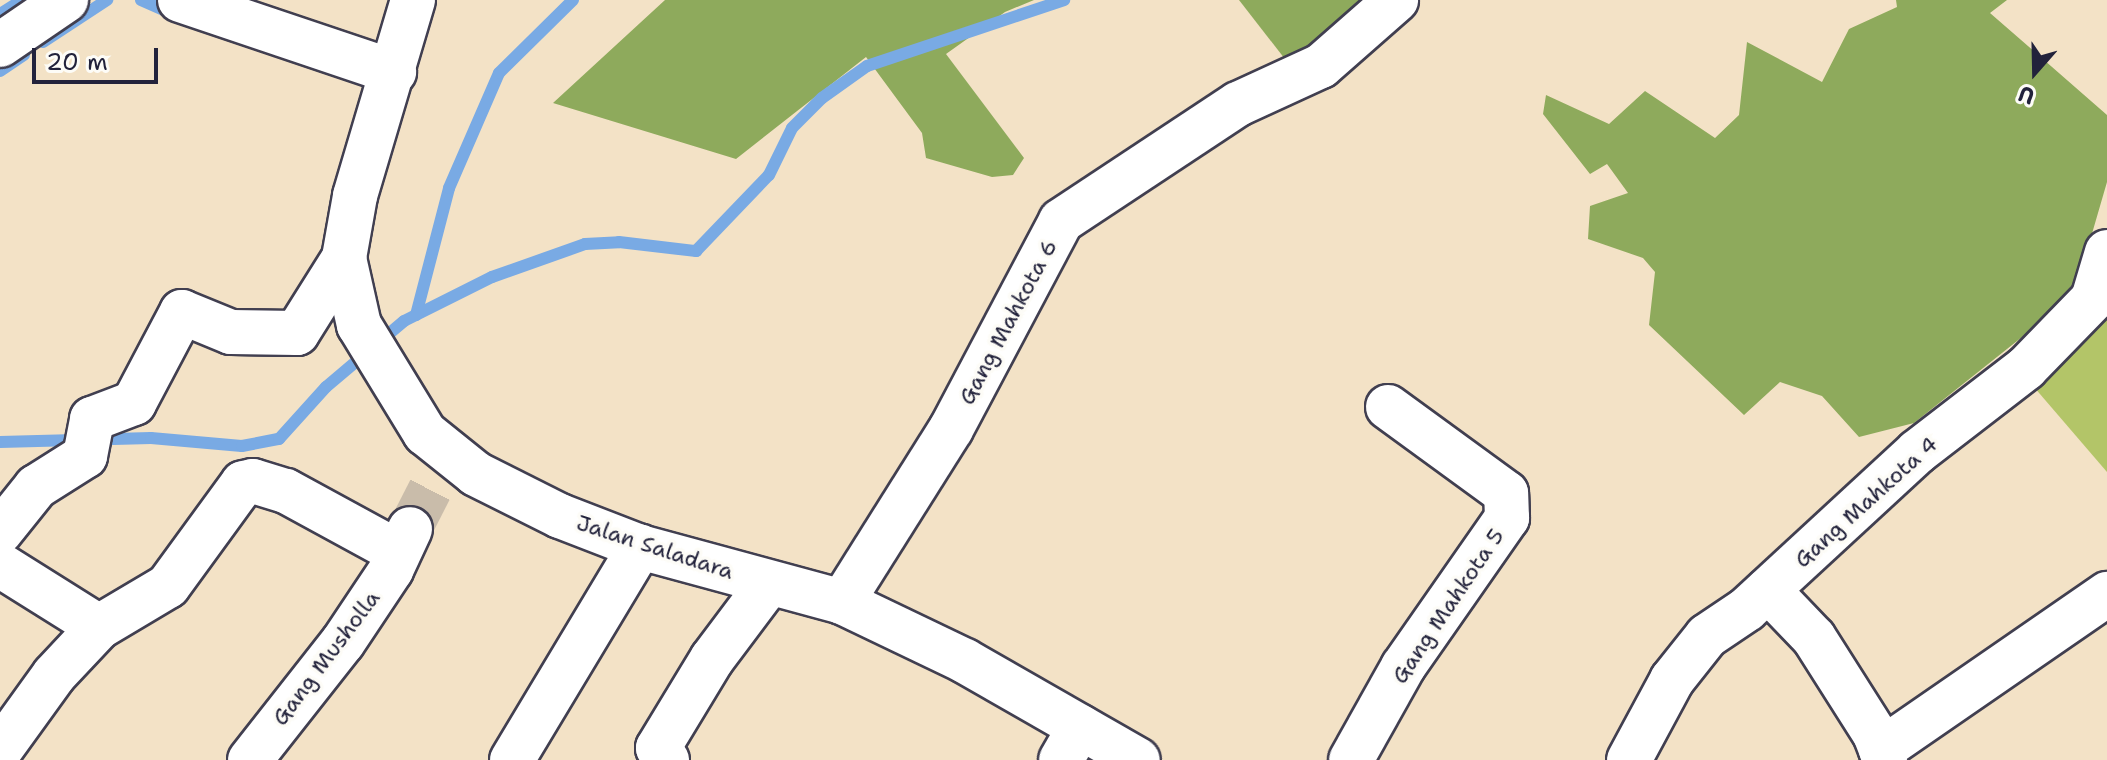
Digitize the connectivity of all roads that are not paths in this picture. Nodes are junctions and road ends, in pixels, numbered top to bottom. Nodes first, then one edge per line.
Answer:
1 (66, 0) edge
2 (180, 0) edge
3 (413, 0) edge
4 (1396, 0) edge
5 (0, 45) edge
6 (394, 72) junction
7 (2107, 252) edge
8 (346, 271) junction
9 (1388, 407) dead end
10 (0, 532) edge
11 (640, 547) junction
12 (0, 565) edge
13 (769, 583) junction
14 (1768, 590) junction
15 (2107, 594) edge
16 (842, 602) junction
17 (99, 627) junction
18 (1070, 744) edge
19 (0, 750) edge
20 (1644, 753) edge
21 (1883, 755) edge
22 (250, 760) edge
23 (512, 760) edge
24 (667, 760) edge
25 (1138, 760) edge
26 (1351, 760) edge

1 - 5 street
2 - 6 street
3 - 6 street, Jalan Saladara
4 - 16 street, Gang Mahkota 6
6 - 8 street, Jalan Saladara
7 - 14 street, Gang Mahkota 4
8 - 10 street
8 - 11 street, Jalan Saladara
9 - 26 street, Gang Mahkota 5
11 - 13 street, Jalan Saladara
11 - 23 street
12 - 17 street
13 - 16 street, Jalan Saladara
13 - 24 street
14 - 20 street, Gang Mahkota 4
14 - 21 street
15 - 21 street
16 - 18 street, Jalan Saladara
17 - 19 street
17 - 22 street, Gang Musholla
18 - 25 street, Jalan Saladara

